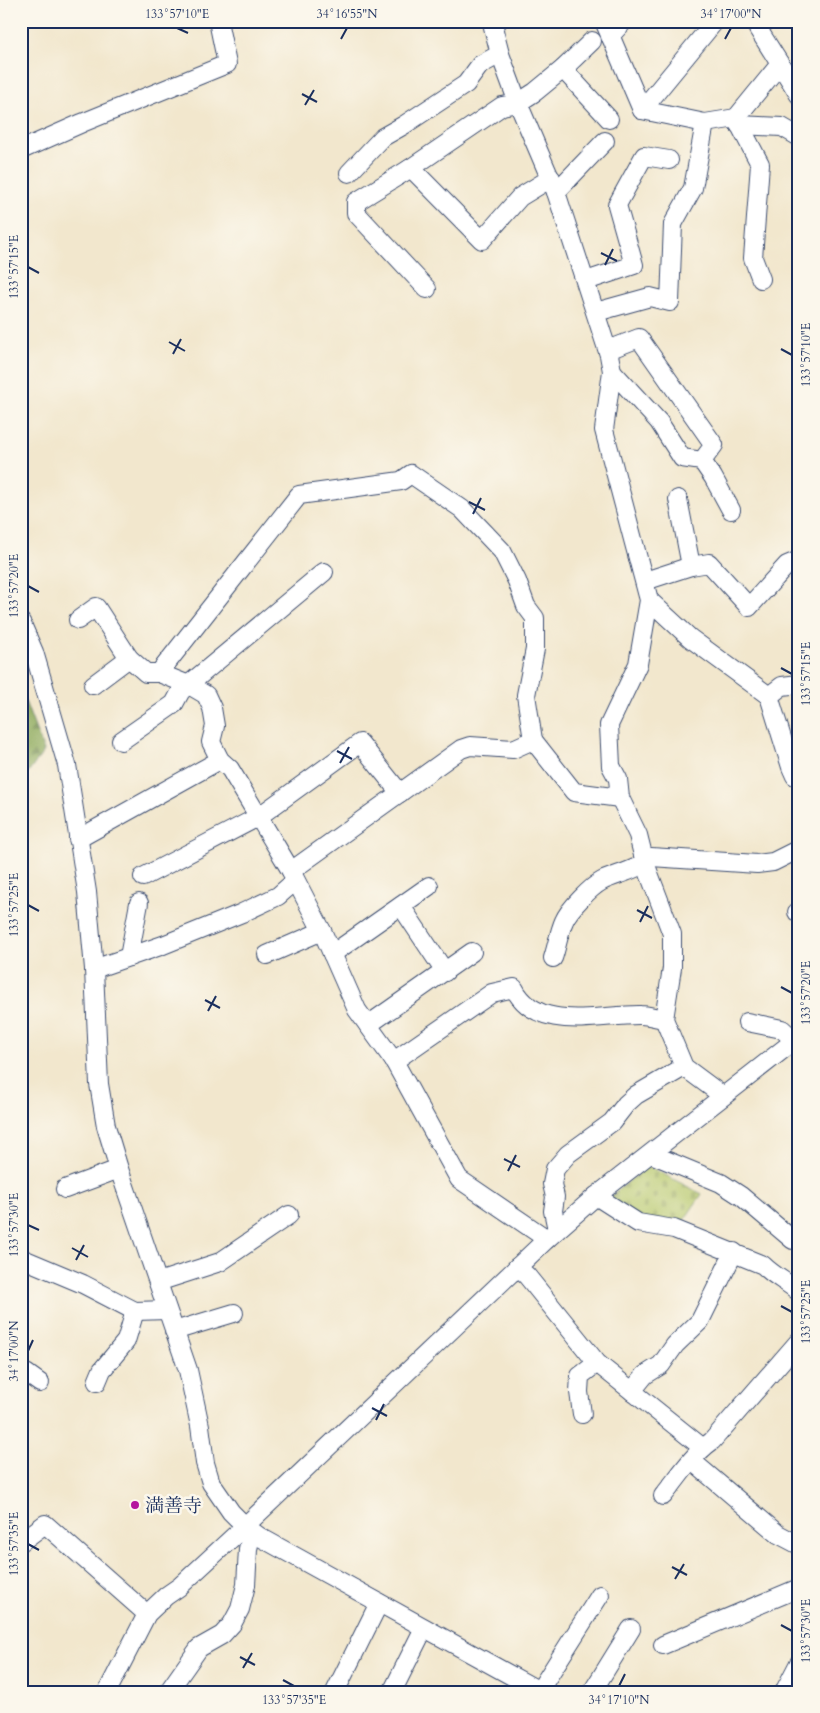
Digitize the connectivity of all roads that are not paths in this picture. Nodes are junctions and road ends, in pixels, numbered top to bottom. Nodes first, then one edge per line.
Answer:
1 (218, 21) edge
2 (498, 21) edge
3 (624, 21) edge
4 (716, 21) edge
5 (766, 21) edge
6 (607, 29) edge
7 (592, 41) dead end
8 (500, 54) junction
9 (780, 64) junction
10 (563, 69) junction
11 (799, 96) edge
12 (518, 103) junction
13 (642, 110) junction
14 (609, 119) dead end
15 (737, 121) junction
16 (705, 123) junction
17 (799, 136) edge
18 (604, 141) dead end
19 (21, 150) edge
20 (668, 160) dead end
21 (408, 170) junction
22 (349, 173) dead end
23 (553, 185) junction
24 (761, 279) dead end
25 (586, 281) junction
26 (427, 289) dead end
27 (596, 312) junction
28 (608, 350) junction
29 (612, 371) junction
30 (702, 461) junction
31 (678, 499) dead end
32 (731, 510) dead end
33 (799, 560) edge
34 (691, 566) junction
35 (324, 572) dead end
36 (645, 581) junction
37 (649, 600) junction
38 (78, 620) dead end
39 (21, 622) edge
40 (129, 658) junction
41 (159, 673) junction
42 (799, 684) edge
43 (93, 685) dead end
44 (189, 685) junction
45 (769, 696) junction
46 (533, 740) junction
47 (121, 741) dead end
48 (220, 760) junction
49 (799, 775) edge
50 (400, 793) junction
51 (620, 798) junction
52 (258, 816) junction
53 (78, 840) junction
54 (799, 849) edge
55 (645, 863) junction
56 (293, 876) junction
57 (143, 878) dead end
58 (429, 886) dead end
59 (139, 903) dead end
60 (401, 906) junction
61 (322, 931) junction
62 (472, 952) dead end
63 (267, 954) dead end
64 (332, 954) junction
65 (129, 957) junction
66 (553, 958) dead end
67 (94, 969) junction
68 (445, 972) junction
69 (664, 1019) junction
70 (747, 1022) dead end
71 (368, 1025) junction
72 (796, 1039) edge
73 (394, 1062) junction
74 (684, 1066) junction
75 (723, 1096) junction
76 (651, 1154) junction
77 (119, 1169) junction
78 (65, 1189) dead end
79 (596, 1196) junction
80 (289, 1215) dead end
81 (552, 1234) junction
82 (793, 1240) dead end
83 (734, 1252) junction
84 (21, 1258) edge
85 (517, 1267) junction
86 (158, 1282) junction
87 (796, 1284) edge
88 (167, 1310) junction
89 (135, 1311) junction
90 (234, 1313) dead end
91 (174, 1331) junction
92 (799, 1341) edge
93 (597, 1363) junction
94 (21, 1375) edge
95 (97, 1382) dead end
96 (40, 1383) dead end
97 (632, 1391) junction
98 (582, 1414) dead end
99 (698, 1454) junction
100 (662, 1496) dead end
101 (249, 1528) junction
102 (21, 1542) edge
103 (799, 1545) edge
104 (799, 1588) edge
105 (600, 1595) dead end
106 (379, 1603) junction
107 (147, 1614) junction
108 (424, 1628) junction
109 (631, 1630) dead end
110 (663, 1645) dead end
111 (799, 1663) edge
112 (540, 1691) edge
113 (106, 1692) edge
114 (168, 1692) edge
115 (335, 1692) edge
116 (392, 1692) edge
117 (592, 1692) edge
118 (784, 1692) edge

1 - 19 street
2 - 8 street
3 - 6 street
4 - 13 street
5 - 9 street
6 - 13 street
7 - 10 street
8 - 12 street
8 - 22 street
9 - 11 street
9 - 15 street
10 - 12 street
10 - 14 street
12 - 21 street
12 - 23 street
13 - 16 street
15 - 16 street
15 - 17 street
15 - 24 street
16 - 27 street
18 - 23 street
20 - 25 street
21 - 23 street
21 - 26 street
23 - 25 street
25 - 27 street
27 - 28 street
28 - 29 street
28 - 30 street
29 - 30 street
29 - 36 street
30 - 32 street
31 - 34 street
33 - 34 street
34 - 36 street
35 - 44 street
36 - 37 street
37 - 45 street
37 - 51 street
38 - 40 street
39 - 53 street
40 - 41 street
40 - 43 street
41 - 44 street
41 - 46 street
42 - 45 street
44 - 47 street
44 - 48 street
45 - 49 street
46 - 50 street
46 - 51 street
48 - 52 street
48 - 53 street
50 - 52 street
50 - 56 street
51 - 55 street
52 - 56 street
52 - 57 street
53 - 67 street
54 - 55 street
55 - 66 street
55 - 69 street
56 - 61 street
56 - 65 street
58 - 60 street
59 - 65 street
60 - 64 street
60 - 68 street
61 - 63 street
61 - 64 street
62 - 68 street
64 - 71 street
65 - 67 street
67 - 77 street
68 - 71 street
69 - 73 street
69 - 74 street
70 - 72 street
71 - 73 street
72 - 75 street
73 - 81 street
74 - 75 street
74 - 81 street
75 - 76 street
76 - 79 street
76 - 82 street
77 - 78 street
77 - 86 street
79 - 81 street
79 - 83 street
80 - 86 street
81 - 85 street
83 - 87 street
83 - 97 street
84 - 89 street
85 - 93 street
85 - 101 street
86 - 88 street
88 - 89 street
88 - 91 street
89 - 95 street
90 - 91 street
91 - 101 street
92 - 99 street
93 - 97 street
93 - 98 street
94 - 96 street
97 - 99 street
99 - 100 street
99 - 103 street
101 - 106 street
101 - 107 street
101 - 114 street
102 - 107 street
104 - 110 street
105 - 112 street
106 - 108 street
106 - 115 street
107 - 113 street
108 - 112 street
108 - 116 street
109 - 117 street
111 - 118 street

